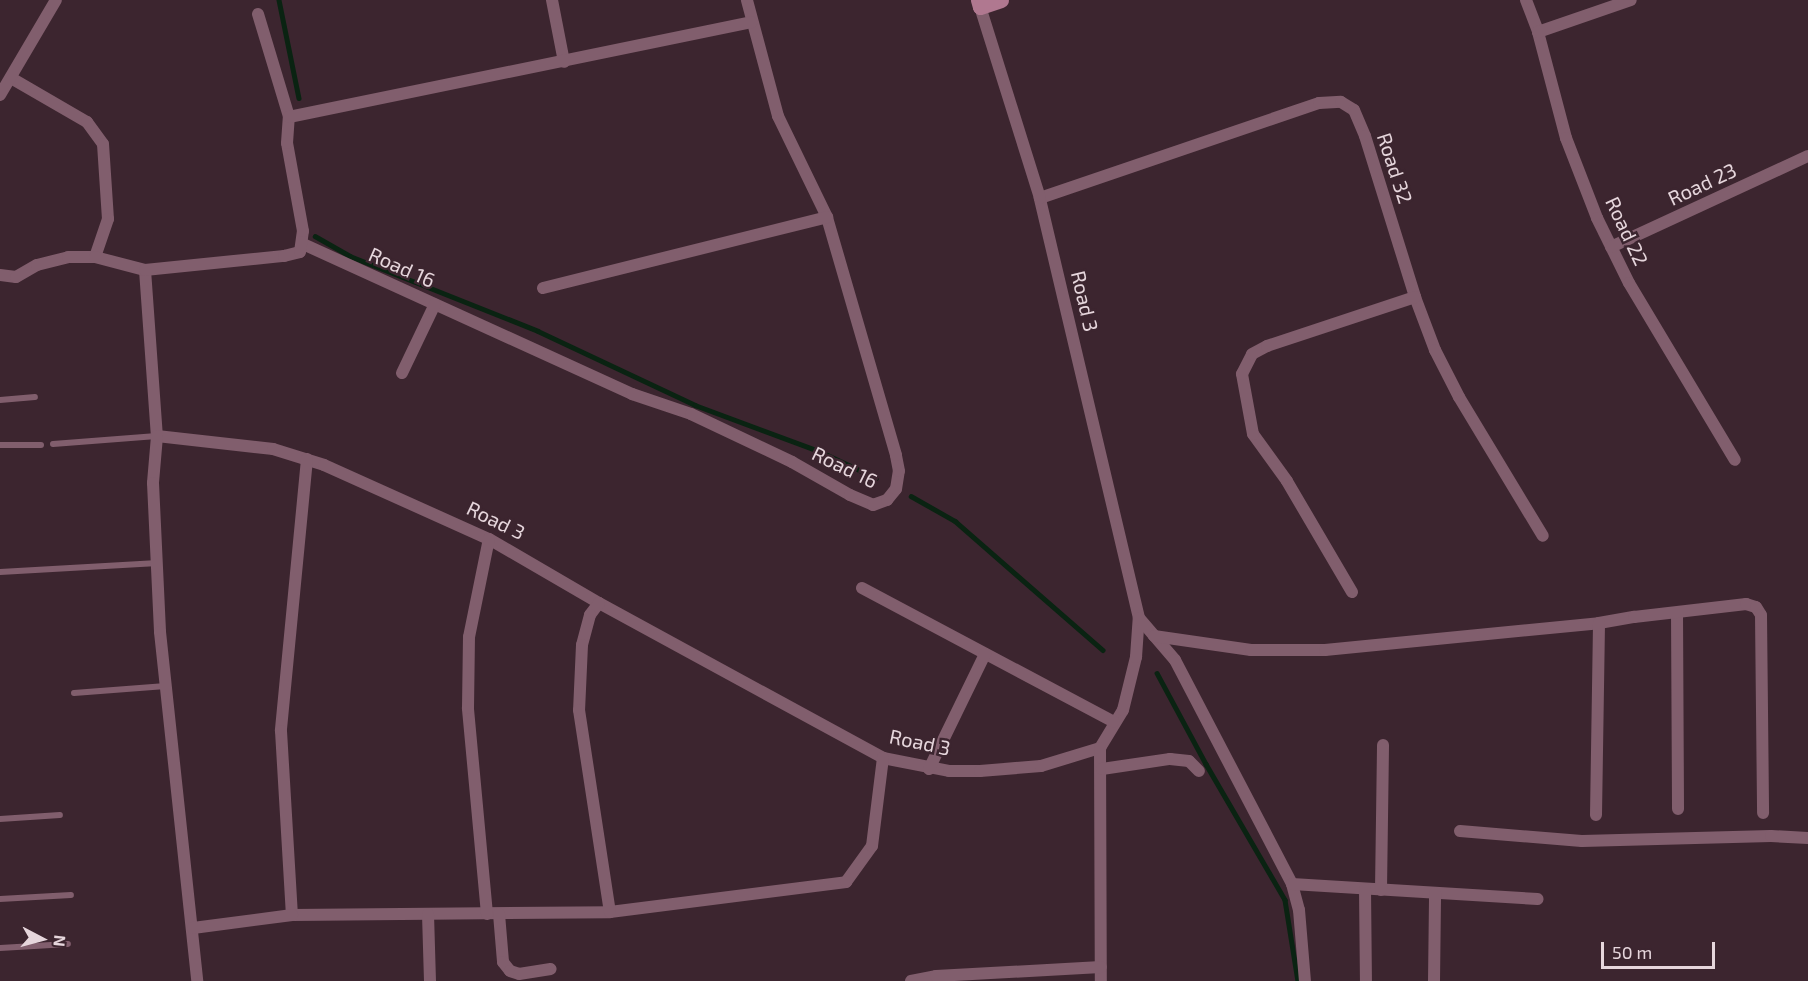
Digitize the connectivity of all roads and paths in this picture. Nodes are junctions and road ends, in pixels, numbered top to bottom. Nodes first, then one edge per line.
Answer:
1 (57, 0) edge
2 (552, 0) edge
3 (747, 0) edge
4 (1001, 0) edge
5 (1526, 0) edge
6 (1631, 0) edge
7 (979, 4) edge
8 (258, 14) dead end
9 (751, 22) junction
10 (1538, 32) junction
11 (564, 62) junction
12 (11, 78) junction
13 (0, 95) edge
14 (289, 117) junction
15 (1808, 156) edge
16 (1040, 198) junction
17 (827, 217) junction
18 (303, 244) junction
19 (1611, 247) junction
20 (95, 257) junction
21 (145, 270) junction
22 (0, 275) edge
23 (543, 288) dead end
24 (1415, 297) junction
25 (435, 304) junction
26 (402, 373) dead end
27 (35, 397) dead end
28 (0, 400) edge
29 (157, 436) junction
30 (53, 444) dead end
31 (0, 445) edge
32 (41, 445) dead end
33 (307, 459) junction
34 (1735, 460) dead end
35 (1543, 536) dead end
36 (489, 539) junction
37 (158, 563) junction
38 (0, 572) edge
39 (862, 588) dead end
40 (1352, 591) dead end
41 (599, 603) junction
42 (1677, 613) junction
43 (1138, 618) junction
44 (1599, 623) junction
45 (1154, 636) junction
46 (985, 654) junction
47 (166, 686) junction
48 (74, 693) dead end
49 (1114, 723) junction
50 (1383, 745) dead end
51 (1100, 748) junction
52 (883, 758) junction
53 (929, 769) junction
54 (1102, 769) junction
55 (1199, 771) dead end
56 (1678, 809) dead end
57 (1763, 813) dead end
58 (60, 815) dead end
59 (1596, 815) dead end
60 (0, 819) edge
61 (1460, 831) dead end
62 (1808, 838) edge
63 (1292, 884) junction
64 (1365, 889) junction
65 (1381, 890) junction
66 (1435, 893) junction
67 (71, 895) dead end
68 (0, 898) edge
69 (1538, 899) dead end
70 (610, 912) junction
71 (428, 914) junction
72 (493, 914) junction
73 (292, 915) junction
74 (193, 928) junction
75 (68, 944) dead end
76 (0, 948) edge
77 (1101, 967) junction
78 (551, 969) dead end
79 (197, 981) edge
80 (430, 981) edge
81 (911, 981) edge
82 (1101, 981) edge
83 (1305, 981) edge
84 (1366, 981) edge
85 (1434, 981) edge

1 - 12 street
2 - 11 street
3 - 9 street, Road 16
4 - 7 street
5 - 10 street, Road 22
6 - 10 street
7 - 16 street, Road 3
8 - 14 street
9 - 11 street
9 - 17 street, Road 16
10 - 19 street, Road 22
11 - 14 street
12 - 13 street
12 - 20 street
14 - 18 street
15 - 19 street, Road 23
16 - 24 street, Road 32
16 - 43 street, Road 3
17 - 23 street
17 - 25 street, Road 16
18 - 21 street
18 - 25 street, Road 16
19 - 34 street, Road 22
20 - 21 street
20 - 22 street
21 - 29 street
24 - 35 street, Road 32
24 - 40 street
25 - 26 street
27 - 28 lane
29 - 30 lane
29 - 33 street, Road 3
29 - 37 street
31 - 32 lane
33 - 36 street, Road 3
33 - 73 street
36 - 41 street, Road 3
36 - 72 street
37 - 38 lane
37 - 47 street
39 - 46 street
41 - 52 street, Road 3
41 - 70 street
42 - 44 street
42 - 56 street
42 - 57 street
43 - 45 street
43 - 49 street, Road 3
44 - 45 street
44 - 59 street
45 - 63 street
46 - 49 street
46 - 53 street
47 - 48 lane
47 - 74 street
49 - 51 street, Road 3
50 - 65 street
51 - 53 street, Road 3
51 - 54 street
52 - 53 street, Road 3
52 - 70 street
54 - 55 street
54 - 77 street
58 - 60 lane
61 - 62 street
63 - 64 street
63 - 83 street
64 - 65 street
64 - 84 street
65 - 66 street
66 - 69 street
66 - 85 street
67 - 68 lane
70 - 72 street
71 - 72 street
71 - 73 street
71 - 80 street
72 - 78 street
73 - 74 street
74 - 79 street
75 - 76 lane
77 - 81 street
77 - 82 street

